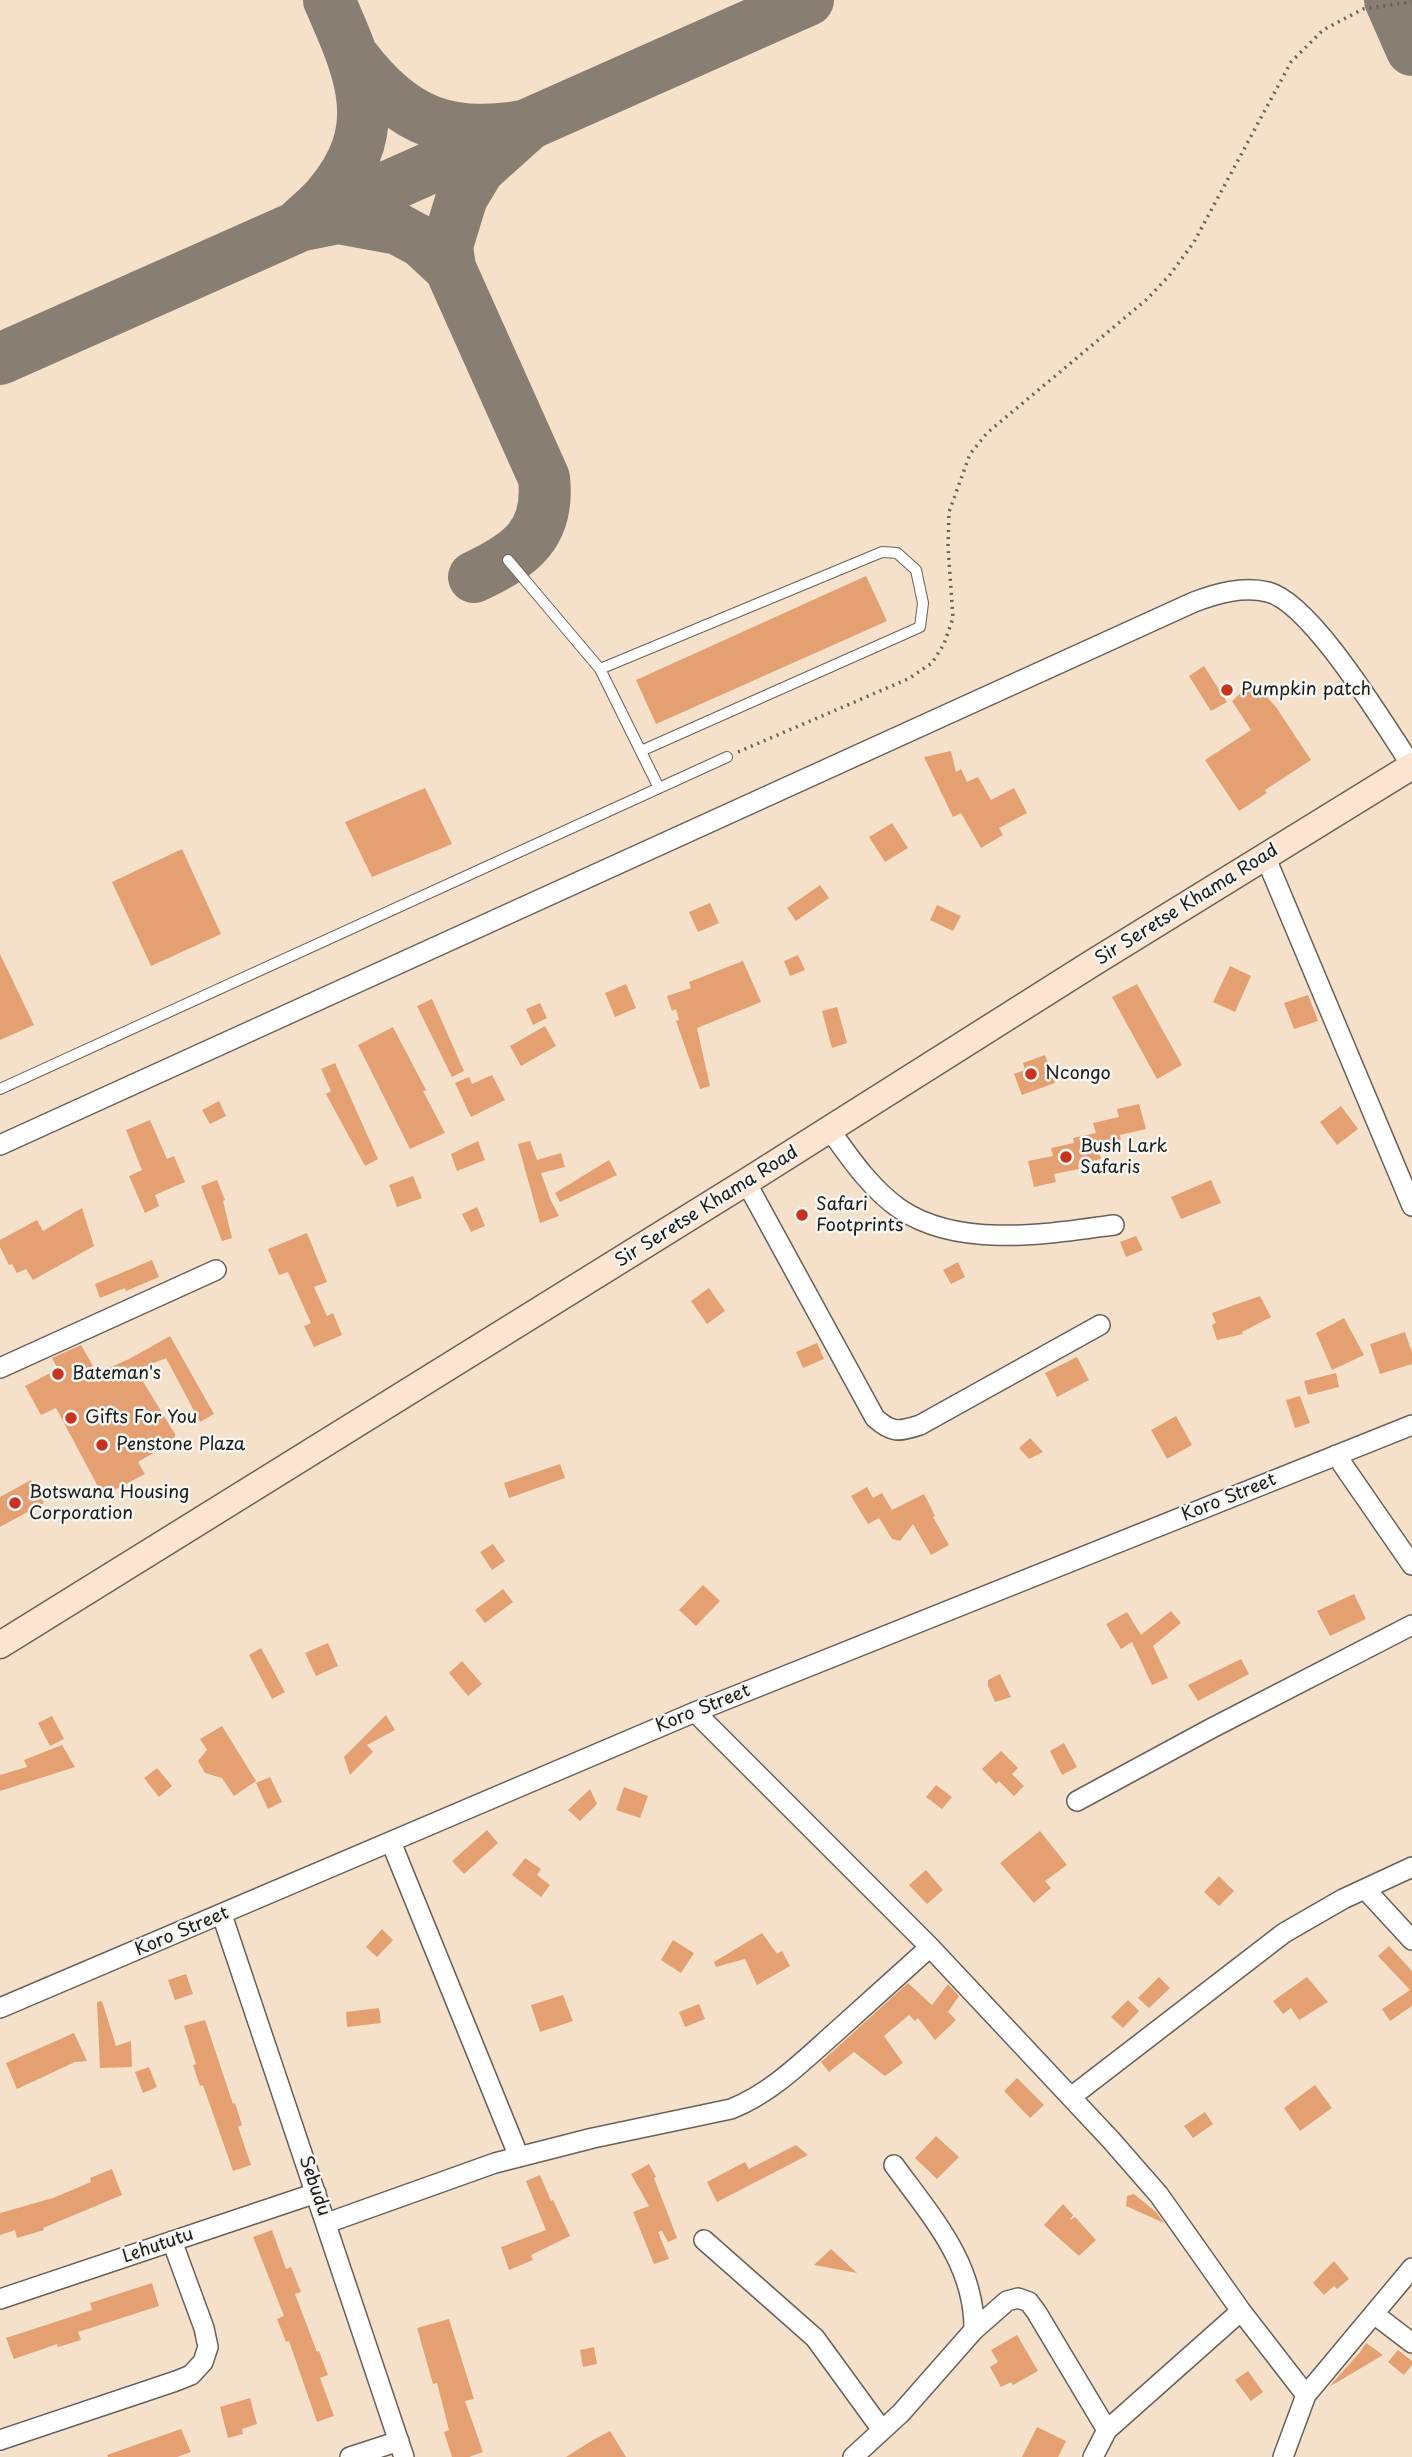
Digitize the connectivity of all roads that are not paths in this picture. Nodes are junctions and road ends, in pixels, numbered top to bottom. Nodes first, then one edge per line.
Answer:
1 (508, 560) dead end
2 (600, 669) junction
3 (641, 751) junction
4 (727, 757) road end
5 (1412, 766) edge
6 (659, 788) junction
7 (1265, 856) junction
8 (0, 1089) edge
9 (830, 1130) junction
10 (0, 1145) edge
11 (746, 1182) junction
12 (1412, 1206) edge
13 (1114, 1225) dead end
14 (216, 1270) dead end
15 (1100, 1325) dead end
16 (0, 1368) edge
17 (1412, 1425) edge
18 (1336, 1455) junction
19 (1412, 1565) edge
20 (1412, 1625) edge
21 (0, 1646) edge
22 (695, 1712) junction
23 (1077, 1801) dead end
24 (391, 1843) junction
25 (1412, 1867) edge
26 (1365, 1889) junction
27 (222, 1915) junction
28 (1412, 1940) edge
29 (930, 1948) junction
30 (0, 2008) edge
31 (1071, 2097) junction
32 (519, 2157) junction
33 (894, 2165) dead end
34 (316, 2193) junction
35 (327, 2223) junction
36 (704, 2240) dead end
37 (172, 2241) junction
38 (1412, 2269) edge
39 (0, 2299) edge
40 (1241, 2311) junction
41 (1374, 2314) junction
42 (974, 2330) junction
43 (1412, 2343) edge
44 (1306, 2395) junction
45 (882, 2430) junction
46 (1107, 2430) junction
47 (0, 2440) edge
48 (401, 2449) edge
49 (350, 2457) edge
50 (853, 2457) edge
51 (1093, 2457) edge
52 (1283, 2457) edge

1 - 2 lane
2 - 3 lane
2 - 3 lane
3 - 6 lane
4 - 6 lane
5 - 7 main road, Sir Seretse Khama Road
5 - 10 street
6 - 8 lane
7 - 9 main road, Sir Seretse Khama Road
7 - 12 street
9 - 11 main road, Sir Seretse Khama Road
9 - 13 street
11 - 15 street
11 - 21 main road, Sir Seretse Khama Road
14 - 16 street
17 - 18 street, Koro Street
18 - 19 street
18 - 22 street, Koro Street
20 - 23 street
22 - 24 street, Koro Street
22 - 29 street
24 - 27 street, Koro Street
24 - 32 street
25 - 26 street
26 - 28 street
26 - 31 street
27 - 30 street, Koro Street
27 - 34 street, Sebudu
29 - 31 street
29 - 32 street
31 - 40 street
32 - 35 street
33 - 42 street
34 - 35 street, Sebudu
34 - 37 street, Lehututu
35 - 48 street, Sebudu
36 - 45 street
37 - 39 street, Lehututu
37 - 47 street
38 - 41 street
40 - 44 street
40 - 46 street
41 - 43 street
41 - 44 street
42 - 45 street
42 - 46 street
44 - 52 street
45 - 50 street
46 - 51 street
48 - 49 street

